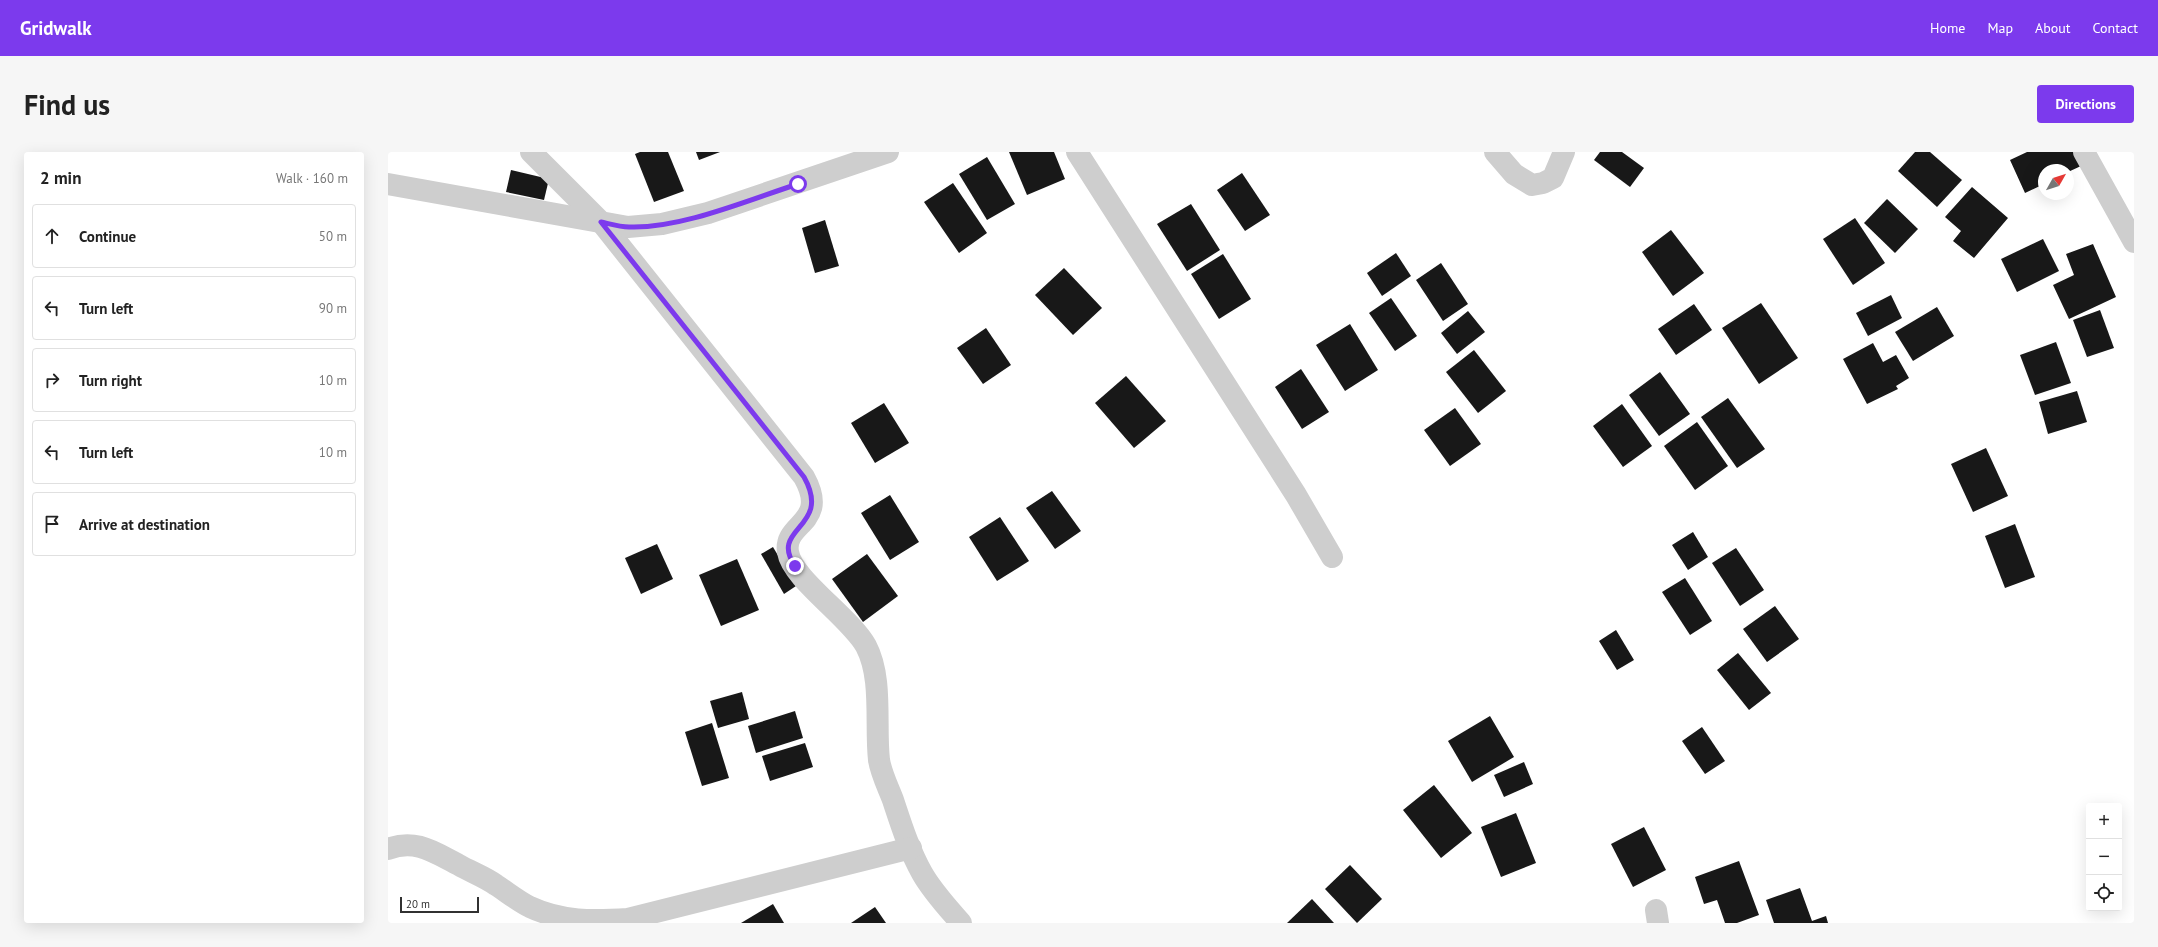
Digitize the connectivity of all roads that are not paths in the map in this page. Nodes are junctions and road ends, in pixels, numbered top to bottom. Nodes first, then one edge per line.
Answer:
1 (531, 152) edge
2 (888, 152) edge
3 (1077, 152) edge
4 (1495, 152) edge
5 (1564, 152) edge
6 (2084, 152) edge
7 (388, 184) edge
8 (601, 222) junction
9 (2134, 242) edge
10 (1332, 557) dead end
11 (911, 848) junction
12 (388, 849) edge
13 (961, 923) edge

1 - 8 street
2 - 8 street
3 - 10 street
4 - 5 street
6 - 9 street
7 - 8 street
8 - 11 street
11 - 12 street
11 - 13 street

